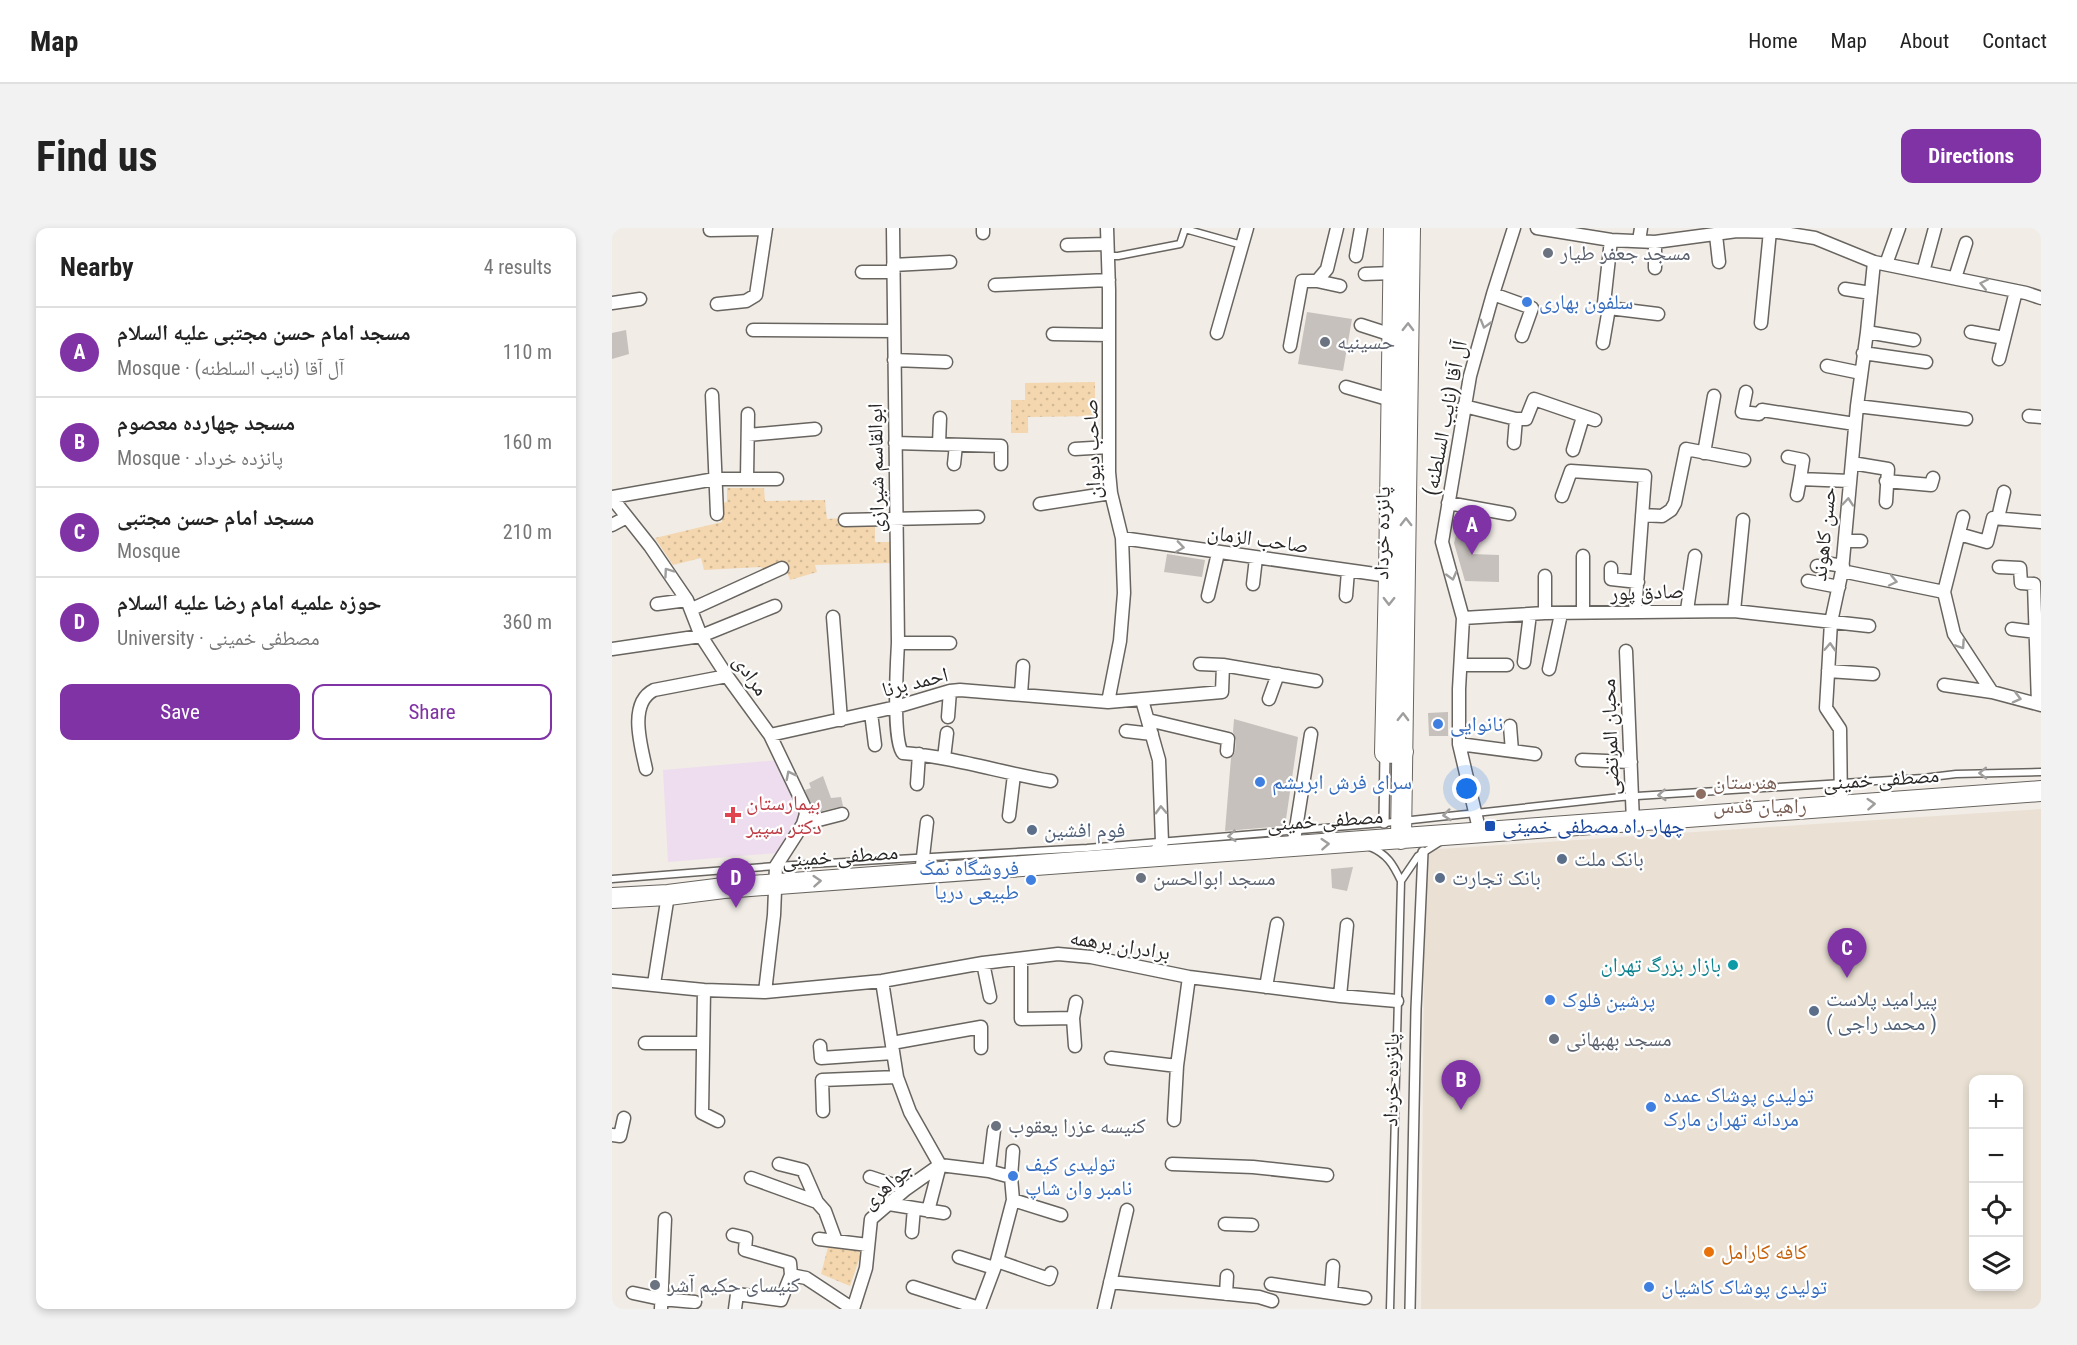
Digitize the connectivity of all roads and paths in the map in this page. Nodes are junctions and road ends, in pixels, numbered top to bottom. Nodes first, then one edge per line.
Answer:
1 (766, 228) edge
2 (893, 228) edge
3 (1107, 228) edge
4 (1246, 228) edge
5 (1337, 228) edge
6 (1361, 228) edge
7 (1394, 228) edge
8 (1410, 228) edge
9 (1515, 228) edge
10 (1537, 228) edge
11 (1641, 228) edge
12 (1899, 228) edge
13 (1935, 228) edge
14 (710, 230) dead end
15 (1767, 230) edge
16 (1716, 235) junction
17 (1613, 236) edge
18 (1639, 241) junction
19 (1655, 242) junction
20 (1966, 243) dead end
21 (1067, 245) dead end
22 (1242, 245) junction
23 (1108, 250) junction
24 (1356, 256) dead end
25 (950, 262) dead end
26 (1719, 262) dead end
27 (1880, 263) junction
28 (1655, 268) dead end
29 (893, 269) junction
30 (862, 272) dead end
31 (1923, 272) junction
32 (1393, 273) junction
33 (1365, 274) dead end
34 (1955, 278) junction
35 (1109, 280) junction
36 (1317, 281) junction
37 (995, 285) dead end
38 (1340, 286) dead end
39 (1845, 289) dead end
40 (2016, 291) junction
41 (1871, 293) junction
42 (1493, 294) junction
43 (2041, 298) edge
44 (640, 299) dead end
45 (612, 303) edge
46 (717, 304) dead end
47 (1609, 308) junction
48 (1658, 314) dead end
49 (1761, 323) dead end
50 (1361, 325) dead end
51 (753, 330) dead end
52 (894, 331) junction
53 (1867, 332) junction
54 (1971, 332) dead end
55 (1217, 333) dead end
56 (1053, 334) dead end
57 (1109, 335) junction
58 (1392, 335) junction
59 (1522, 336) dead end
60 (2004, 338) junction
61 (1914, 340) dead end
62 (1603, 343) dead end
63 (1290, 346) dead end
64 (1863, 353) junction
65 (1999, 359) dead end
66 (894, 360) junction
67 (946, 362) dead end
68 (1926, 362) dead end
69 (1827, 366) dead end
70 (1861, 373) junction
71 (1346, 387) dead end
72 (1746, 392) dead end
73 (712, 395) dead end
74 (1714, 396) dead end
75 (1391, 400) junction
76 (1464, 406) junction
77 (1857, 406) junction
78 (748, 414) dead end
79 (940, 418) dead end
80 (1516, 419) junction
81 (1966, 419) dead end
82 (1855, 424) junction
83 (815, 429) dead end
84 (1399, 434) junction
85 (748, 435) junction
86 (895, 443) junction
87 (1514, 443) dead end
88 (939, 444) junction
89 (956, 445) junction
90 (1109, 447) junction
91 (1075, 449) dead end
92 (1573, 450) dead end
93 (1704, 453) junction
94 (1788, 457) dead end
95 (1744, 460) dead end
96 (1852, 463) junction
97 (954, 464) dead end
98 (1001, 464) dead end
99 (1887, 475) junction
100 (747, 478) junction
101 (1933, 478) dead end
102 (715, 479) junction
103 (777, 479) dead end
104 (1800, 479) junction
105 (1850, 481) junction
106 (2004, 492) dead end
107 (1112, 493) junction
108 (1797, 495) dead end
109 (1562, 496) dead end
110 (612, 498) edge
111 (1449, 502) junction
112 (1886, 502) dead end
113 (1040, 504) dead end
114 (717, 514) dead end
115 (1509, 514) dead end
116 (1642, 515) junction
117 (627, 517) junction
118 (978, 517) dead end
119 (1963, 517) dead end
120 (1998, 518) junction
121 (896, 519) junction
122 (845, 520) dead end
123 (1743, 520) dead end
124 (2041, 522) edge
125 (612, 525) edge
126 (1959, 534) junction
127 (1122, 538) junction
128 (1845, 541) junction
129 (1861, 542) dead end
130 (1218, 553) junction
131 (1583, 556) dead end
132 (1695, 556) dead end
133 (1256, 558) junction
134 (1817, 566) dead end
135 (1999, 567) dead end
136 (782, 568) dead end
137 (1611, 568) dead end
138 (1842, 569) junction
139 (1348, 571) junction
140 (1389, 576) junction
141 (1545, 576) dead end
142 (1808, 581) dead end
143 (1638, 582) junction
144 (1253, 584) dead end
145 (2038, 585) edge
146 (1839, 587) junction
147 (1944, 592) junction
148 (1208, 596) dead end
149 (1346, 597) dead end
150 (657, 604) dead end
151 (689, 605) junction
152 (775, 606) dead end
153 (2038, 608) edge
154 (1687, 610) junction
155 (1734, 611) junction
156 (1635, 612) junction
157 (1545, 613) junction
158 (1583, 613) junction
159 (1530, 614) junction
160 (1561, 614) junction
161 (833, 616) dead end
162 (1463, 618) junction
163 (1831, 622) junction
164 (1869, 626) dead end
165 (2012, 629) dead end
166 (2036, 632) junction
167 (701, 636) junction
168 (898, 643) junction
169 (950, 643) dead end
170 (612, 649) edge
171 (1626, 651) dead end
172 (1524, 662) dead end
173 (1200, 664) dead end
174 (1223, 665) junction
175 (1461, 665) junction
176 (1507, 665) dead end
177 (1023, 666) dead end
178 (1549, 669) dead end
179 (1828, 671) junction
180 (1278, 674) junction
181 (1873, 674) dead end
182 (727, 676) junction
183 (1316, 681) dead end
184 (1944, 685) dead end
185 (950, 690) junction
186 (1992, 692) junction
187 (1021, 694) junction
188 (1269, 699) dead end
189 (1142, 700) junction
190 (1108, 702) junction
191 (2040, 704) edge
192 (896, 707) junction
193 (871, 713) junction
194 (948, 717) dead end
195 (841, 720) junction
196 (1148, 720) junction
197 (1510, 726) dead end
198 (1126, 731) dead end
199 (947, 733) dead end
200 (1152, 734) junction
201 (1311, 734) dead end
202 (770, 735) junction
203 (1459, 744) junction
204 (875, 745) dead end
205 (1227, 751) dead end
206 (1512, 751) junction
207 (1394, 753) junction
208 (919, 754) junction
209 (1535, 754) dead end
210 (944, 758) junction
211 (1582, 760) dead end
212 (1631, 762) junction
213 (646, 769) dead end
214 (2041, 772) edge
215 (1014, 775) junction
216 (1051, 781) dead end
217 (1841, 783) junction
218 (917, 784) dead end
219 (2041, 791) edge
220 (1632, 796) junction
221 (1841, 806) junction
222 (1475, 812) junction
223 (842, 814) dead end
224 (1009, 816) dead end
225 (927, 822) dead end
226 (1633, 822) junction
227 (803, 824) junction
228 (1395, 827) junction
229 (1480, 833) junction
230 (1454, 835) junction
231 (1294, 838) junction
232 (1356, 842) junction
233 (1157, 849) junction
234 (1423, 852) junction
235 (922, 866) junction
236 (776, 875) junction
237 (612, 879) edge
238 (1401, 881) junction
239 (668, 895) junction
240 (612, 898) edge
241 (1277, 924) dead end
242 (1347, 925) dead end
243 (1020, 959) junction
244 (983, 963) junction
245 (1189, 977) junction
246 (612, 981) edge
247 (882, 981) junction
248 (654, 984) junction
249 (1266, 987) junction
250 (704, 990) junction
251 (765, 992) junction
252 (1340, 996) junction
253 (990, 997) dead end
254 (1397, 1000) junction
255 (1076, 1002) dead end
256 (1073, 1018) junction
257 (645, 1043) dead end
258 (703, 1043) junction
259 (820, 1046) dead end
260 (1075, 1047) dead end
261 (892, 1048) junction
262 (981, 1048) dead end
263 (1111, 1058) dead end
264 (1177, 1066) junction
265 (897, 1077) junction
266 (823, 1111) dead end
267 (624, 1118) dead end
268 (1174, 1120) dead end
269 (718, 1121) dead end
270 (994, 1130) dead end
271 (612, 1135) edge
272 (1013, 1151) dead end
273 (779, 1164) dead end
274 (1172, 1164) dead end
275 (940, 1165) junction
276 (989, 1171) junction
277 (1327, 1175) dead end
278 (870, 1177) dead end
279 (1011, 1177) junction
280 (751, 1178) dead end
281 (906, 1189) junction
282 (1013, 1200) junction
283 (817, 1202) junction
284 (889, 1204) junction
285 (914, 1208) junction
286 (1127, 1210) dead end
287 (928, 1211) junction
288 (944, 1214) dead end
289 (1061, 1215) dead end
290 (665, 1219) dead end
291 (1225, 1224) dead end
292 (1252, 1225) dead end
293 (912, 1232) dead end
294 (733, 1235) dead end
295 (819, 1239) dead end
296 (837, 1241) junction
297 (868, 1245) junction
298 (959, 1257) dead end
299 (996, 1264) junction
300 (1333, 1266) dead end
301 (1051, 1274) dead end
302 (791, 1275) junction
303 (1227, 1276) dead end
304 (1110, 1282) junction
305 (1271, 1284) dead end
306 (913, 1287) dead end
307 (633, 1293) dead end
308 (1331, 1293) junction
309 (1226, 1294) junction
310 (1365, 1298) dead end
311 (1272, 1301) dead end
312 (695, 1302) dead end
313 (661, 1304) edge
314 (735, 1309) edge
315 (979, 1309) edge
316 (1104, 1309) edge
317 (1390, 1309) edge
318 (1410, 1309) edge

1 - 14 street
1 - 46 street
2 - 29 street, ابوالقاسم شیرازی
3 - 23 street, صاحب دیوان
4 - 22 street
5 - 36 street
6 - 24 street
7 - 32 main road, پانزده خرداد
84 -> 8 main road, پانزده خرداد
9 - 42 street, آل آقا (نایب السلطنه)
10 - 17 street
11 - 18 street
12 - 27 street, حسن کاهوند
13 - 31 street
15 - 16 street
15 - 27 street
15 - 49 street
16 - 19 street
16 - 26 street
17 - 18 street
17 - 47 street
18 - 19 street
19 - 28 street
20 - 34 street
21 - 23 street
22 - 23 lane
22 - 55 street
23 - 35 street, صاحب دیوان
25 - 29 street
27 - 31 street
27 - 41 street, حسن کاهوند
29 - 30 street
29 - 52 street, ابوالقاسم شیرازی
31 - 34 street
32 - 33 street
32 - 58 main road, پانزده خرداد
40 -> 34 street
35 - 37 street
35 - 57 street, صاحب دیوان
36 - 38 street
36 - 63 street
39 - 41 street
40 - 43 street
40 - 60 street
41 - 53 street, حسن کاهوند
42 - 59 street
42 -> 76 street, آل آقا (نایب السلطنه)
44 - 45 street
47 - 48 street
47 - 62 street
50 - 58 street
51 - 52 street
52 - 66 street, ابوالقاسم شیرازی
53 - 61 street
53 - 64 street, حسن کاهوند
54 - 60 street
56 - 57 street
57 - 90 street, صاحب دیوان
58 - 75 main road, پانزده خرداد
60 - 65 street
64 - 68 street
64 - 70 street, حسن کاهوند
66 - 67 street
66 - 86 street, ابوالقاسم شیرازی
69 - 70 street
70 - 77 street, حسن کاهوند
71 - 75 street
72 - 82 street
73 - 102 street
74 - 93 street
75 - 84 main road, پانزده خرداد
76 - 80 street
76 - 111 street, آل آقا (نایب السلطنه)
77 - 81 street
77 - 82 street, حسن کاهوند
78 - 85 street
79 - 88 street
80 - 87 street
80 - 92 street
82 - 96 street, حسن کاهوند
83 - 85 street
84 - 140 main road, پانزده خرداد
207 -> 84 main road, پانزده خرداد
85 - 100 street
86 - 88 street
86 - 121 street, ابوالقاسم شیرازی
88 - 89 street
89 - 97 street
89 - 98 street
90 - 91 street
90 - 107 street, صاحب دیوان
93 - 95 street
93 - 116 street
94 - 104 street
96 - 99 street
96 - 105 street, حسن کاهوند
99 - 101 street
99 - 112 street
100 - 102 street
100 - 103 street
102 - 110 street
102 - 114 street
104 - 105 street
104 - 108 street
128 -> 105 street, حسن کاهوند
106 - 120 street
107 - 113 street
107 - 127 street, صاحب دیوان
109 - 116 street
110 - 117 street, مرادی
111 - 115 street
111 -> 162 street, آل آقا (نایب السلطنه)
116 - 143 street
117 - 125 street
151 -> 117 street, مرادی
118 - 121 street
119 - 126 street
120 - 124 street
120 - 126 street
121 - 122 street
121 - 168 street, ابوالقاسم شیرازی
123 - 155 street
126 - 147 street
127 -> 130 street, صاحب الزمان
127 - 190 street, صاحب دیوان
128 - 129 street
128 - 138 street, حسن کاهوند
130 - 133 street, صاحب الزمان
130 - 148 street
131 - 158 street
132 - 154 street
133 - 139 street, صاحب الزمان
133 - 144 street
134 - 138 street
135 - 145 street
136 - 151 street
137 - 143 street
138 - 146 street, حسن کاهوند
138 -> 147 street
139 - 140 street, صاحب الزمان
139 - 149 street
140 -> 207 main road, پانزده خرداد
141 - 157 street
142 - 146 street
143 - 156 street
145 - 153 street
146 - 163 street, حسن کاهوند
147 -> 186 street
150 - 151 street
151 - 167 street, مرادی
152 - 167 street
153 - 166 street
154 - 155 street, صادق پور
154 - 156 street, صادق پور
155 - 163 street, صادق پور
156 - 158 street, صادق پور
157 - 159 street, صادق پور
157 - 160 street, صادق پور
158 - 160 street, صادق پور
159 - 162 street, صادق پور
159 - 172 street
160 - 178 street
161 - 195 street
162 - 175 street, آل آقا (نایب السلطنه)
163 - 164 street, صادق پور
179 -> 163 street, حسن کاهوند
165 - 166 street
166 - 191 street
167 - 170 street
167 - 182 street, مرادی
168 - 169 street
168 - 192 street, ابوالقاسم شیرازی
171 - 212 street, محبان المرتضی
173 - 174 street
174 - 180 street
174 - 189 street, احمد برنا
175 - 176 street
175 - 203 street, آل آقا (نایب السلطنه)
177 - 187 street
179 - 181 street
179 - 217 street, حسن کاهوند
180 - 183 street
180 - 188 street
182 - 202 street, مرادی
182 - 213 street
184 - 186 street
185 - 187 street, احمد برنا
185 - 192 street, احمد برنا
185 - 194 street
186 -> 191 street
187 - 190 street, احمد برنا
189 - 190 street, احمد برنا
189 - 196 street
192 - 193 street, احمد برنا
192 - 208 street, ابوالقاسم شیرازی
193 - 195 street, احمد برنا
193 - 204 street
195 - 202 street, احمد برنا
196 - 200 street
196 - 205 street
197 - 206 street
198 - 200 street
199 - 210 street
233 -> 200 street
201 - 231 street
227 -> 202 street, مرادی
203 - 206 street
203 - 222 street, آل آقا (نایب السلطنه)
206 - 209 street
207 - 228 main road, پانزده خرداد
208 - 210 street
208 - 218 street
210 - 215 street
211 - 212 street
212 - 220 street, محبان المرتضی
214 -> 217 lane
215 - 216 street
215 - 224 street
217 -> 220 lane
217 - 221 street, حسن کاهوند
221 -> 219 main road, مصطفی خمینی
220 - 222 lane
220 - 226 street, محبان المرتضی
221 - 226 main road, مصطفی خمینی
222 -> 228 lane
222 - 229 street, آل آقا (نایب السلطنه)
223 - 227 street
225 - 235 street
226 - 229 main road, مصطفی خمینی
227 - 236 street
228 - 230 main road, مصطفی خمینی
228 - 231 lane
228 - 232 main road, مصطفی خمینی
229 - 230 main road, مصطفی خمینی
230 - 234 lane
231 -> 232 main road, مصطفی خمینی
231 - 233 main road, مصطفی خمینی
232 - 238 lane
233 - 235 main road, مصطفی خمینی
234 - 238 lane
234 - 318 street, پانزده خرداد
235 - 236 main road, مصطفی خمینی
236 - 237 lane
236 - 239 main road, مصطفی خمینی
236 - 251 street
238 - 254 lane, پانزده خرداد
239 - 240 main road, مصطفی خمینی
239 - 248 street
241 - 249 street
242 - 252 street
243 - 244 street, برادران برهمه
243 - 245 street, برادران برهمه
243 - 256 street
244 - 247 street, برادران برهمه
244 - 253 street
245 - 249 street, برادران برهمه
245 - 264 street
246 - 248 street, برادران برهمه
247 - 251 street, برادران برهمه
247 - 261 street
248 - 250 street, برادران برهمه
249 - 252 street, برادران برهمه
250 - 251 street, برادران برهمه
250 - 258 street
252 - 254 street, برادران برهمه
254 - 317 lane, پانزده خرداد
255 - 256 street
256 - 260 street
257 - 258 street
258 - 269 street
259 - 261 street
261 - 262 street
261 - 265 street
263 - 264 street
264 - 268 street
265 - 266 street
265 - 275 street
267 - 271 street
270 - 276 street
272 - 279 street
273 - 283 street
274 - 277 street
275 - 276 street
275 - 281 street, جواهری
275 - 287 street
276 - 279 street
278 - 281 street
279 - 282 street
280 - 283 street
281 - 284 street, جواهری
282 - 289 street
282 - 299 street
283 - 296 street
284 - 285 street
284 - 297 street, جواهری
285 - 287 street
285 - 293 street
286 - 304 street
287 - 288 street
290 - 313 street
291 - 292 street
294 - 302 street, جواهری
295 - 296 street
296 - 297 street
297 - 302 street, جواهری
298 - 299 street
299 - 301 street
299 - 315 street
300 - 308 street
302 - 314 street
303 - 309 street
304 - 309 street
304 - 316 street
305 - 308 street
306 - 315 street
307 - 313 street
308 - 310 street
309 - 311 street
312 - 313 street

